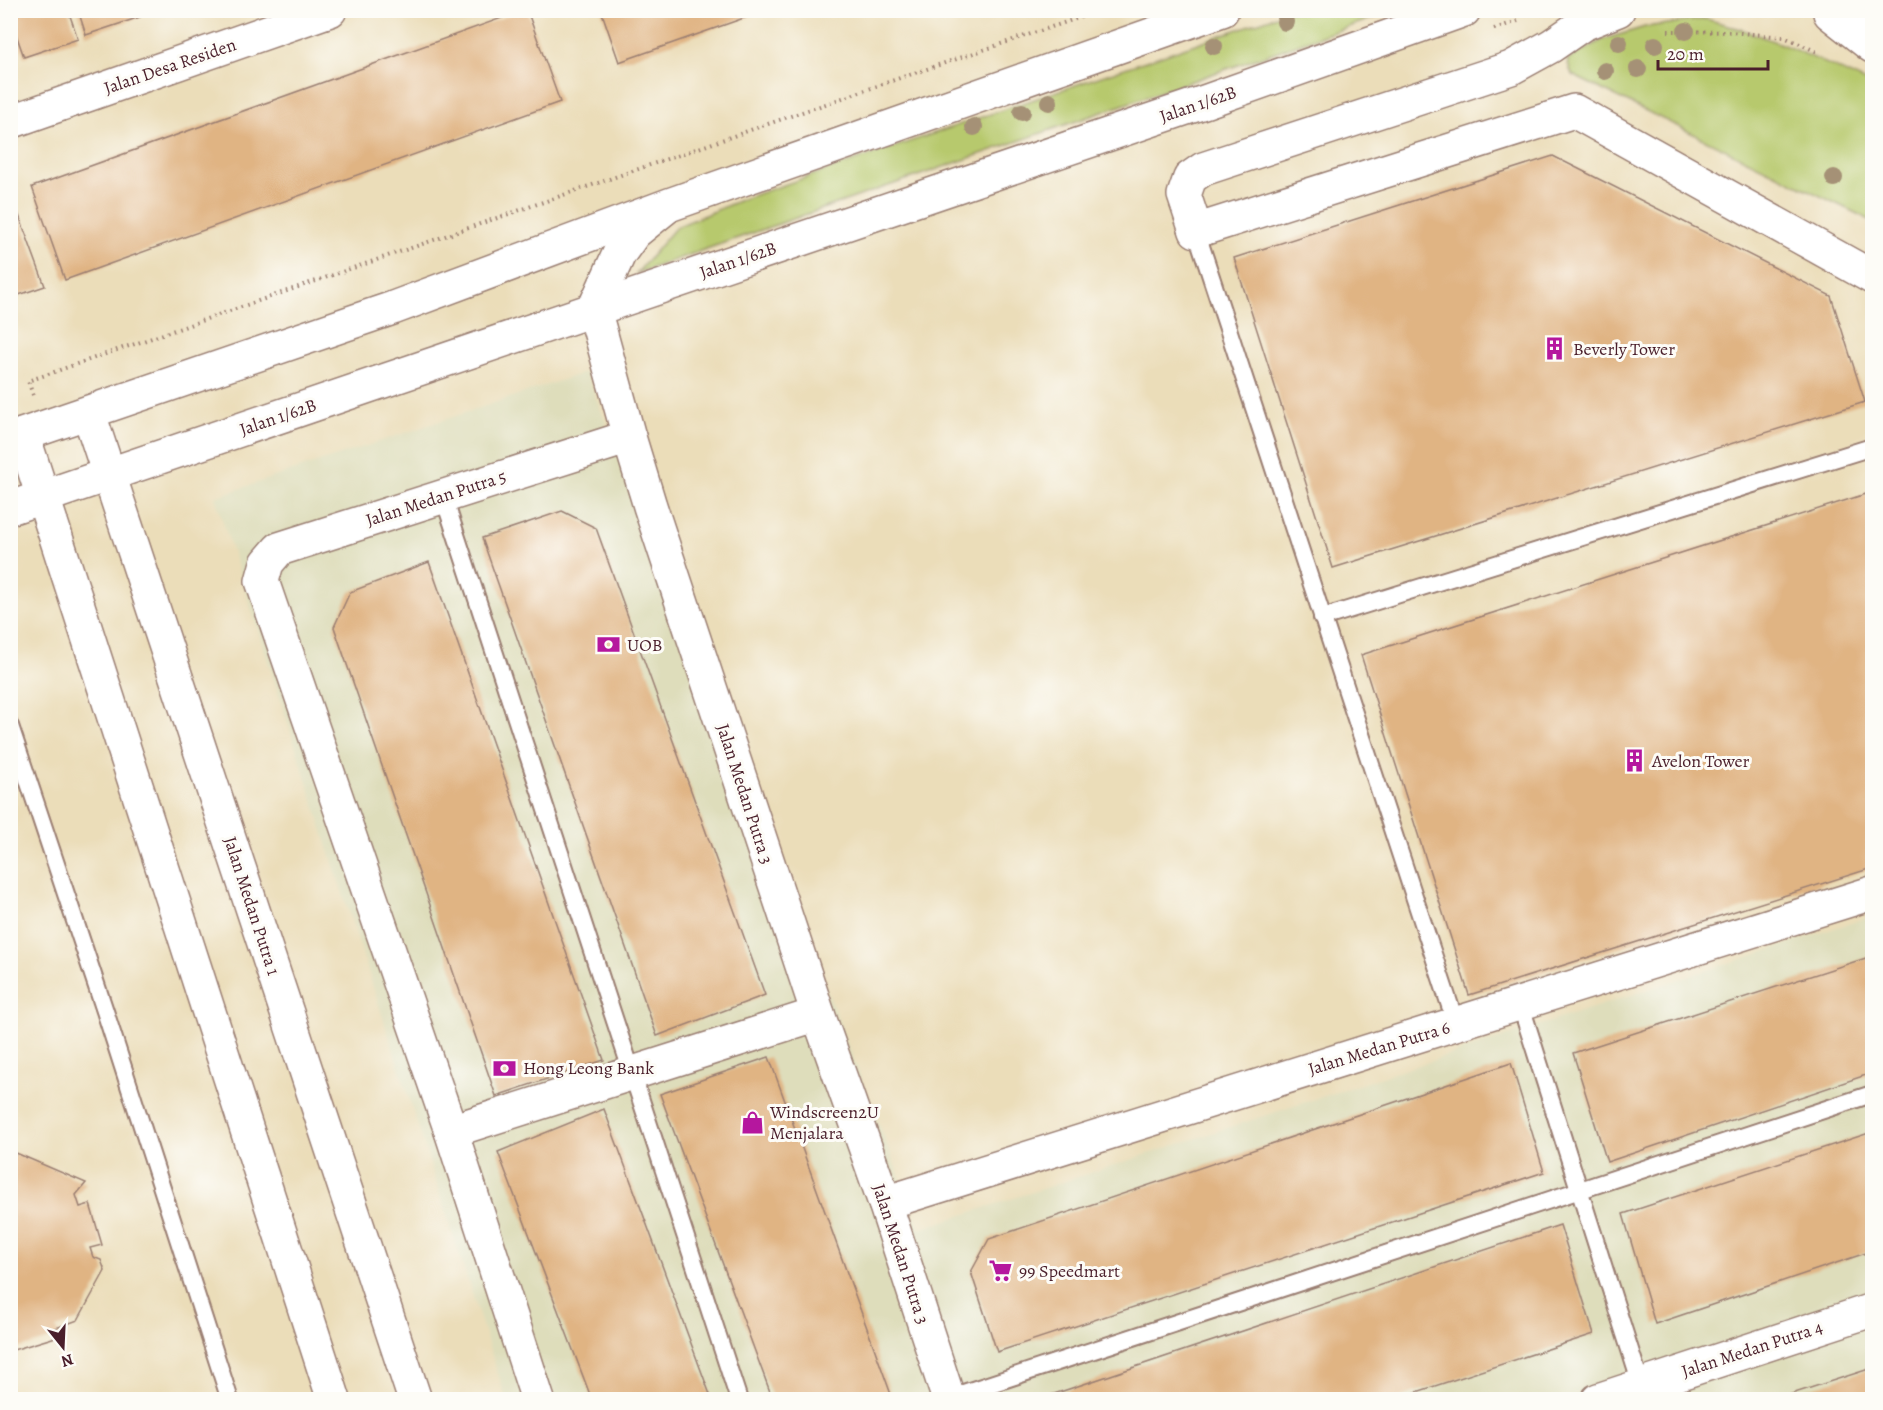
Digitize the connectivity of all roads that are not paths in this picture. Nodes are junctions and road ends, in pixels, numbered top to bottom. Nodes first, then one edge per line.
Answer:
1 (330, 10) edge
2 (1222, 10) edge
3 (1464, 10) edge
4 (1618, 10) edge
5 (1825, 12) edge
6 (1872, 15) edge
7 (1872, 46) edge
8 (10, 122) edge
9 (669, 205) junction
10 (1196, 231) junction
11 (1872, 278) edge
12 (594, 309) junction
13 (89, 414) junction
14 (26, 434) edge
15 (629, 436) junction
16 (1872, 447) edge
17 (110, 474) junction
18 (443, 495) junction
19 (43, 497) junction
20 (10, 508) edge
21 (1322, 618) junction
22 (10, 726) edge
23 (1872, 893) edge
24 (1520, 1003) junction
25 (818, 1014) junction
26 (1456, 1024) junction
27 (632, 1073) junction
28 (1872, 1094) edge
29 (451, 1131) junction
30 (1579, 1191) junction
31 (885, 1203) junction
32 (1872, 1310) edge
33 (1643, 1393) edge
34 (948, 1399) edge
35 (230, 1400) edge
36 (334, 1400) edge
37 (415, 1400) edge
38 (538, 1400) edge
39 (739, 1400) edge
40 (1598, 1400) edge

1 - 8 street, Jalan Desa Residen
2 - 9 street
3 - 12 street, Jalan 1/62B
4 - 10 street
5 - 6 street
5 - 7 street
9 - 12 street
9 - 13 street
10 - 11 street
10 - 21 lane
12 - 15 street, Jalan Medan Putra 3
12 - 17 street, Jalan 1/62B
13 - 14 street
13 - 17 street, Jalan Medan Putra 1
14 - 19 street
15 - 18 street, Jalan Medan Putra 5
15 - 25 street, Jalan Medan Putra 3
16 - 21 lane
17 - 19 street, Jalan 1/62B
17 - 37 street, Jalan Medan Putra 1
18 - 27 lane
18 - 29 street, Jalan Medan Putra 5
19 - 20 street, Jalan 1/62B
19 - 36 street
21 - 26 lane
22 - 35 lane
23 - 24 street, Jalan Medan Putra 6
24 - 26 street, Jalan Medan Putra 6
24 - 30 lane
25 - 27 street
25 - 31 street, Jalan Medan Putra 3
26 - 31 street, Jalan Medan Putra 6
27 - 29 street
27 - 39 lane
28 - 30 lane
29 - 38 street
30 - 33 lane
30 - 34 lane
31 - 34 street, Jalan Medan Putra 3
32 - 33 street, Jalan Medan Putra 4
33 - 40 street, Jalan Medan Putra 4

